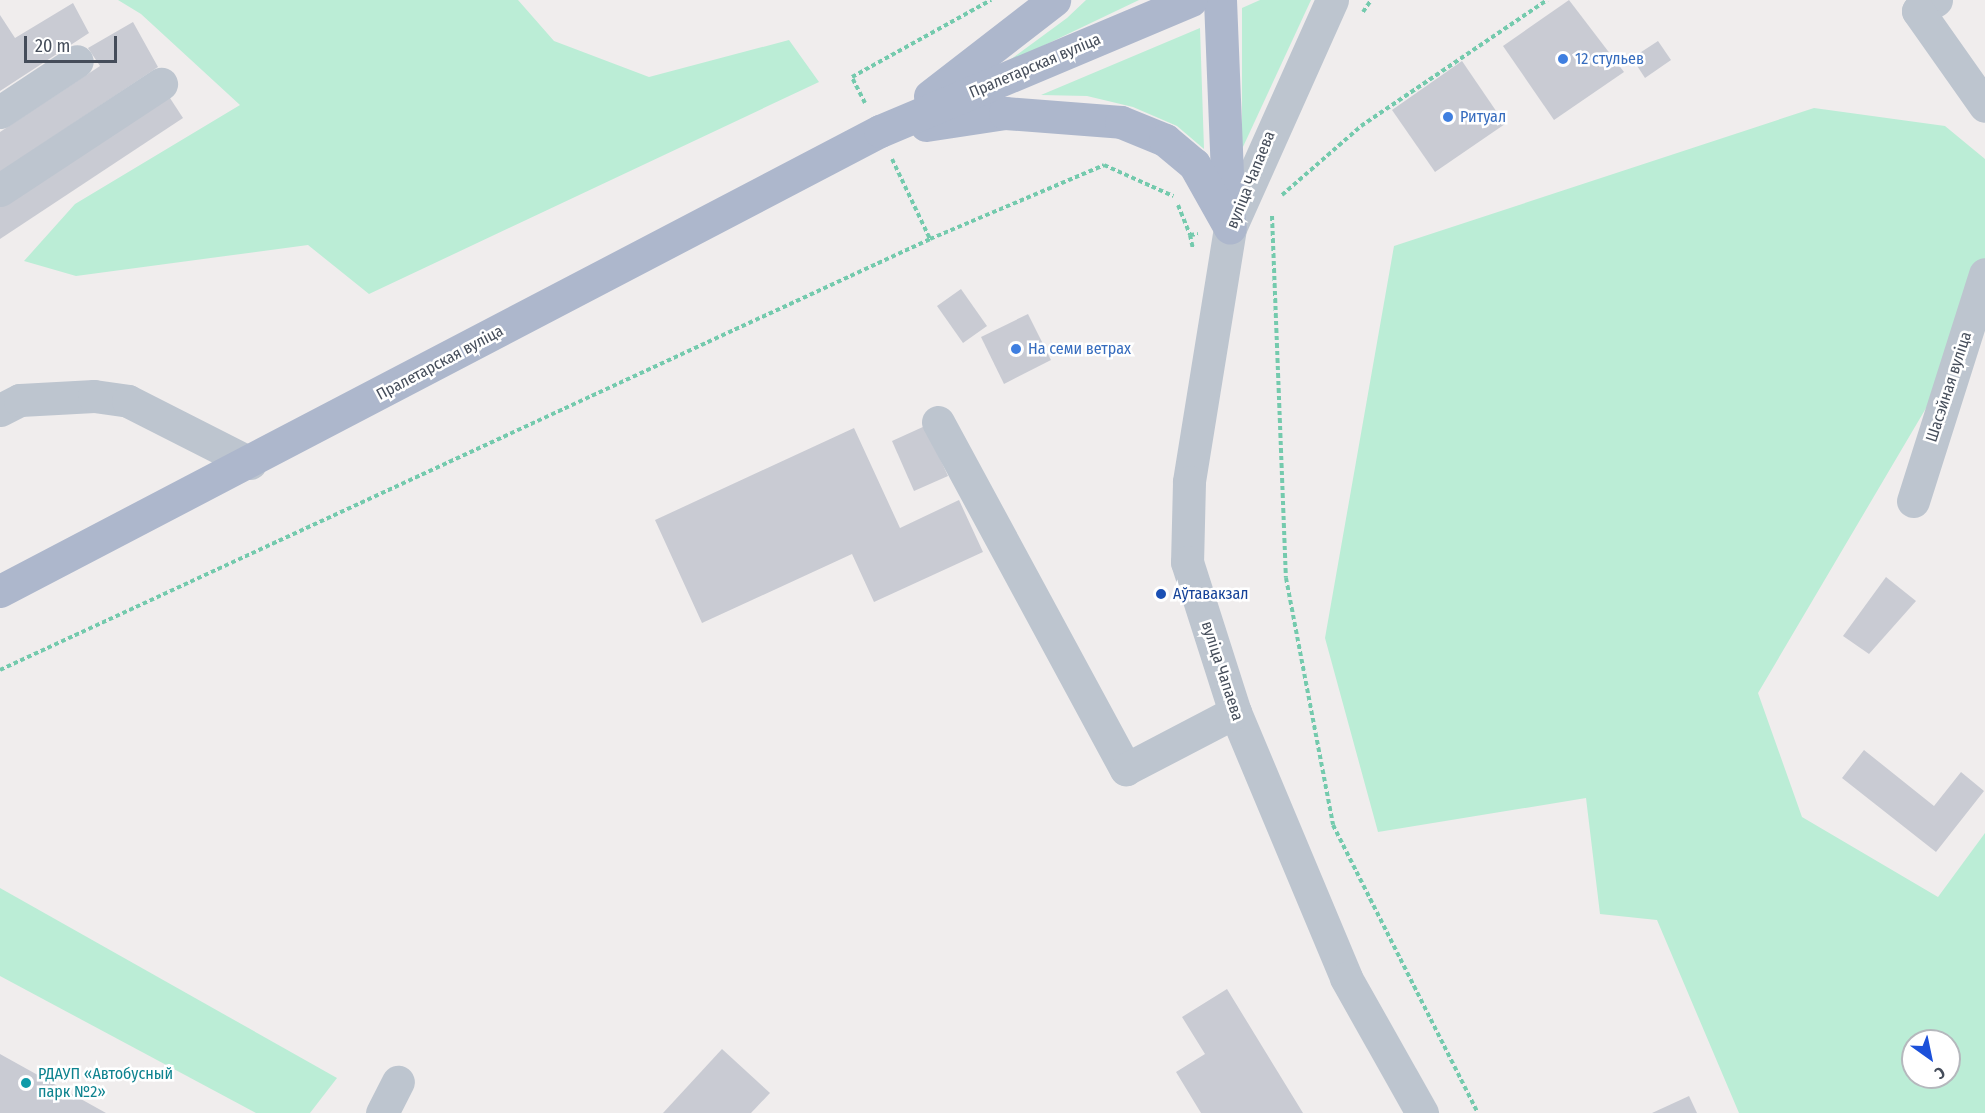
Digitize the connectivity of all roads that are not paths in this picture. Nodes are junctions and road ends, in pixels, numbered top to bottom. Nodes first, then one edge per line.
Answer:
1 (1054, 0) edge
2 (1191, 0) edge
3 (1220, 0) edge
4 (1332, 0) edge
5 (1936, 0) edge
6 (77, 61) dead end
7 (161, 84) dead end
8 (1985, 105) edge
9 (0, 112) edge
10 (880, 131) junction
11 (0, 190) edge
12 (1230, 228) junction
13 (1985, 274) edge
14 (0, 410) edge
15 (938, 422) dead end
16 (250, 463) junction
17 (1913, 501) dead end
18 (0, 591) edge
19 (1235, 712) junction
20 (398, 1082) dead end
21 (382, 1113) edge
22 (1422, 1113) edge

1 - 10 main road, Пралетарская вуліца
2 - 10 main road, Пралетарская вуліца
3 - 12 main road
4 - 12 street, вуліца Чапаева
5 - 8 street
6 - 9 street
7 - 11 street
10 - 12 main road
10 - 16 main road, Пралетарская вуліца
12 - 19 street, вуліца Чапаева
13 - 17 street, Шасэйная вуліца
14 - 16 street
15 - 19 street
16 - 18 main road, Пралетарская вуліца
19 - 22 street, вуліца Чапаева
20 - 21 street

